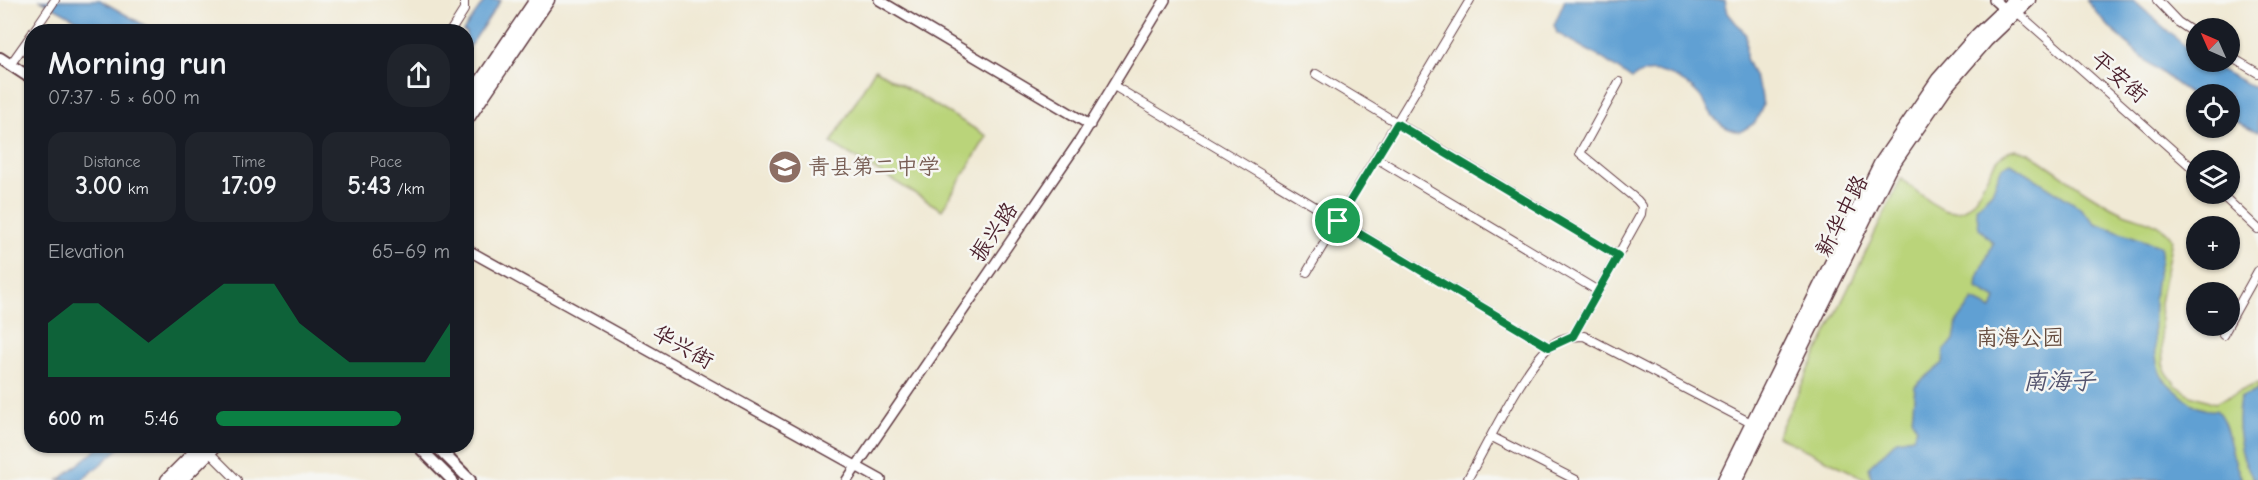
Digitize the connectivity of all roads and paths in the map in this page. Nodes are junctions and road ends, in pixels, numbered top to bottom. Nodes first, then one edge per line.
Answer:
1 (55, 0) edge
2 (464, 0) edge
3 (536, 0) edge
4 (548, 0) edge
5 (879, 0) edge
6 (1165, 0) edge
7 (1470, 0) edge
8 (1994, 0) edge
9 (2029, 0) edge
10 (2157, 0) edge
11 (2012, 7) edge
12 (38, 24) edge
13 (455, 24) edge
14 (2186, 27) edge
15 (24, 44) edge
16 (0, 58) edge
17 (2240, 62) edge
18 (10, 64) junction
19 (2258, 73) edge
20 (24, 74) edge
21 (1316, 74) dead end
22 (1619, 82) dead end
23 (1114, 86) junction
24 (474, 93) edge
25 (474, 109) edge
26 (1397, 124) junction
27 (1090, 125) junction
28 (1376, 158) junction
29 (2186, 162) edge
30 (2232, 204) edge
31 (1338, 221) junction
32 (2258, 229) edge
33 (474, 253) edge
34 (1618, 256) junction
35 (2258, 271) edge
36 (1307, 272) dead end
37 (1598, 291) junction
38 (2240, 303) edge
39 (1573, 336) junction
40 (1549, 347) junction
41 (1751, 423) junction
42 (1492, 437) junction
43 (202, 453) edge
44 (204, 453) edge
45 (213, 453) edge
46 (425, 453) edge
47 (443, 453) edge
48 (857, 466) junction
49 (167, 480) edge
50 (181, 480) edge
51 (237, 480) edge
52 (452, 480) edge
53 (470, 480) edge
54 (847, 480) edge
55 (881, 480) edge
56 (1467, 480) edge
57 (1576, 480) edge
58 (1724, 480) edge
59 (1736, 480) edge

1 - 12 street
2 - 13 street
3 - 24 main road
4 - 25 main road
5 - 27 street
6 - 23 street, 振兴路
7 - 26 street
8 - 11 street, 平安街
9 - 11 main road, 新华中路
10 - 14 street
11 - 29 street, 平安街
11 - 41 main road, 新华中路
11 - 59 main road, 新华中路
15 - 18 street
16 - 18 main road
17 - 19 street
18 - 20 main road
21 - 26 street
22 - 34 street
23 - 27 street, 振兴路
23 - 31 street
26 - 28 street
26 - 34 street
27 - 48 street, 振兴路
28 - 31 street
28 - 37 street
30 - 32 street
31 - 36 street
31 - 40 street
33 - 48 street, 华兴街
34 - 37 street
35 - 38 street
37 - 39 street
39 - 40 street
39 - 41 street
40 - 42 street
41 - 58 main road, 新华中路
42 - 56 street
42 - 57 street
43 - 49 main road
44 - 50 main road
45 - 51 street
46 - 52 main road
47 - 53 main road
48 - 54 street, 振兴路
48 - 55 street, 华兴街

